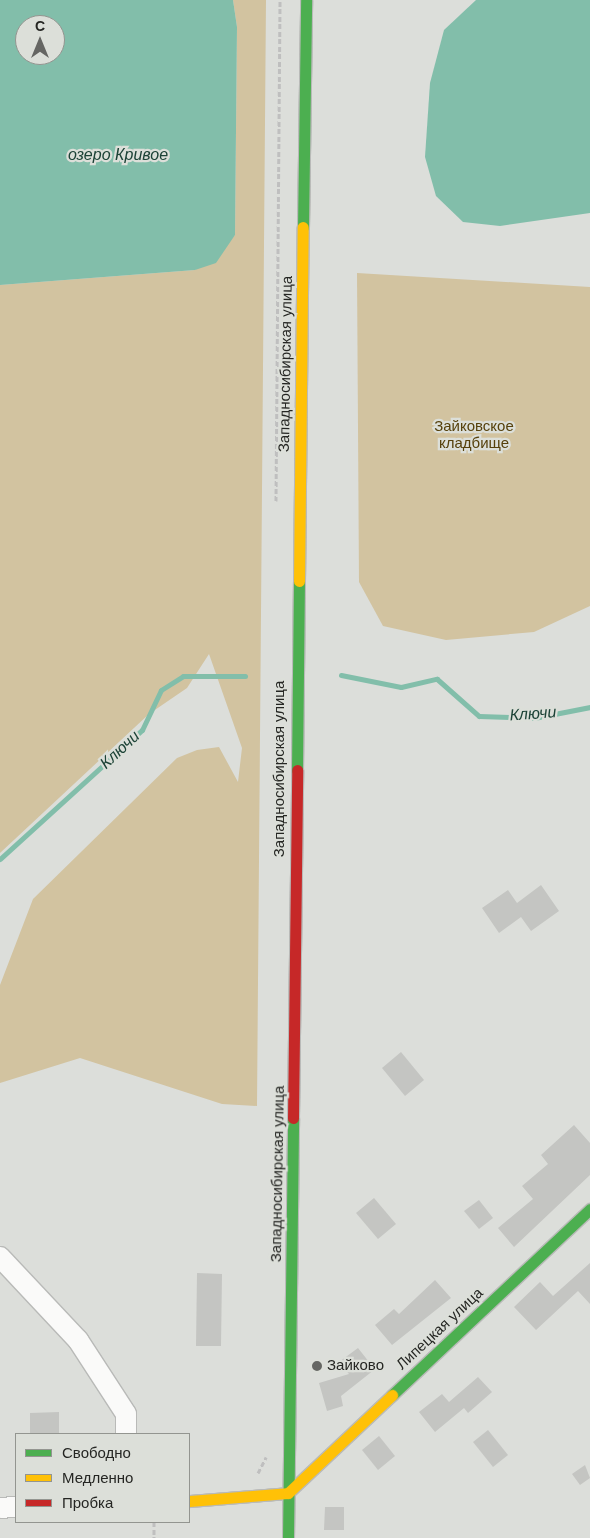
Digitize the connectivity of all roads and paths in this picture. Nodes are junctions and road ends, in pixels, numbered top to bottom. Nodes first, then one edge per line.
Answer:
1 (306, 0) edge
2 (590, 1209) edge
3 (0, 1257) edge
4 (126, 1433) edge
5 (288, 1493) junction
6 (190, 1501) edge
7 (15, 1507) edge
8 (0, 1508) edge
9 (154, 1523) edge
10 (154, 1538) edge
11 (288, 1538) edge

1 - 5 main road, Западносибирская улица
2 - 5 main road, Липецкая улица
3 - 4 street
5 - 6 main road
5 - 11 main road, Западносибирская улица
7 - 8 street
9 - 10 path

